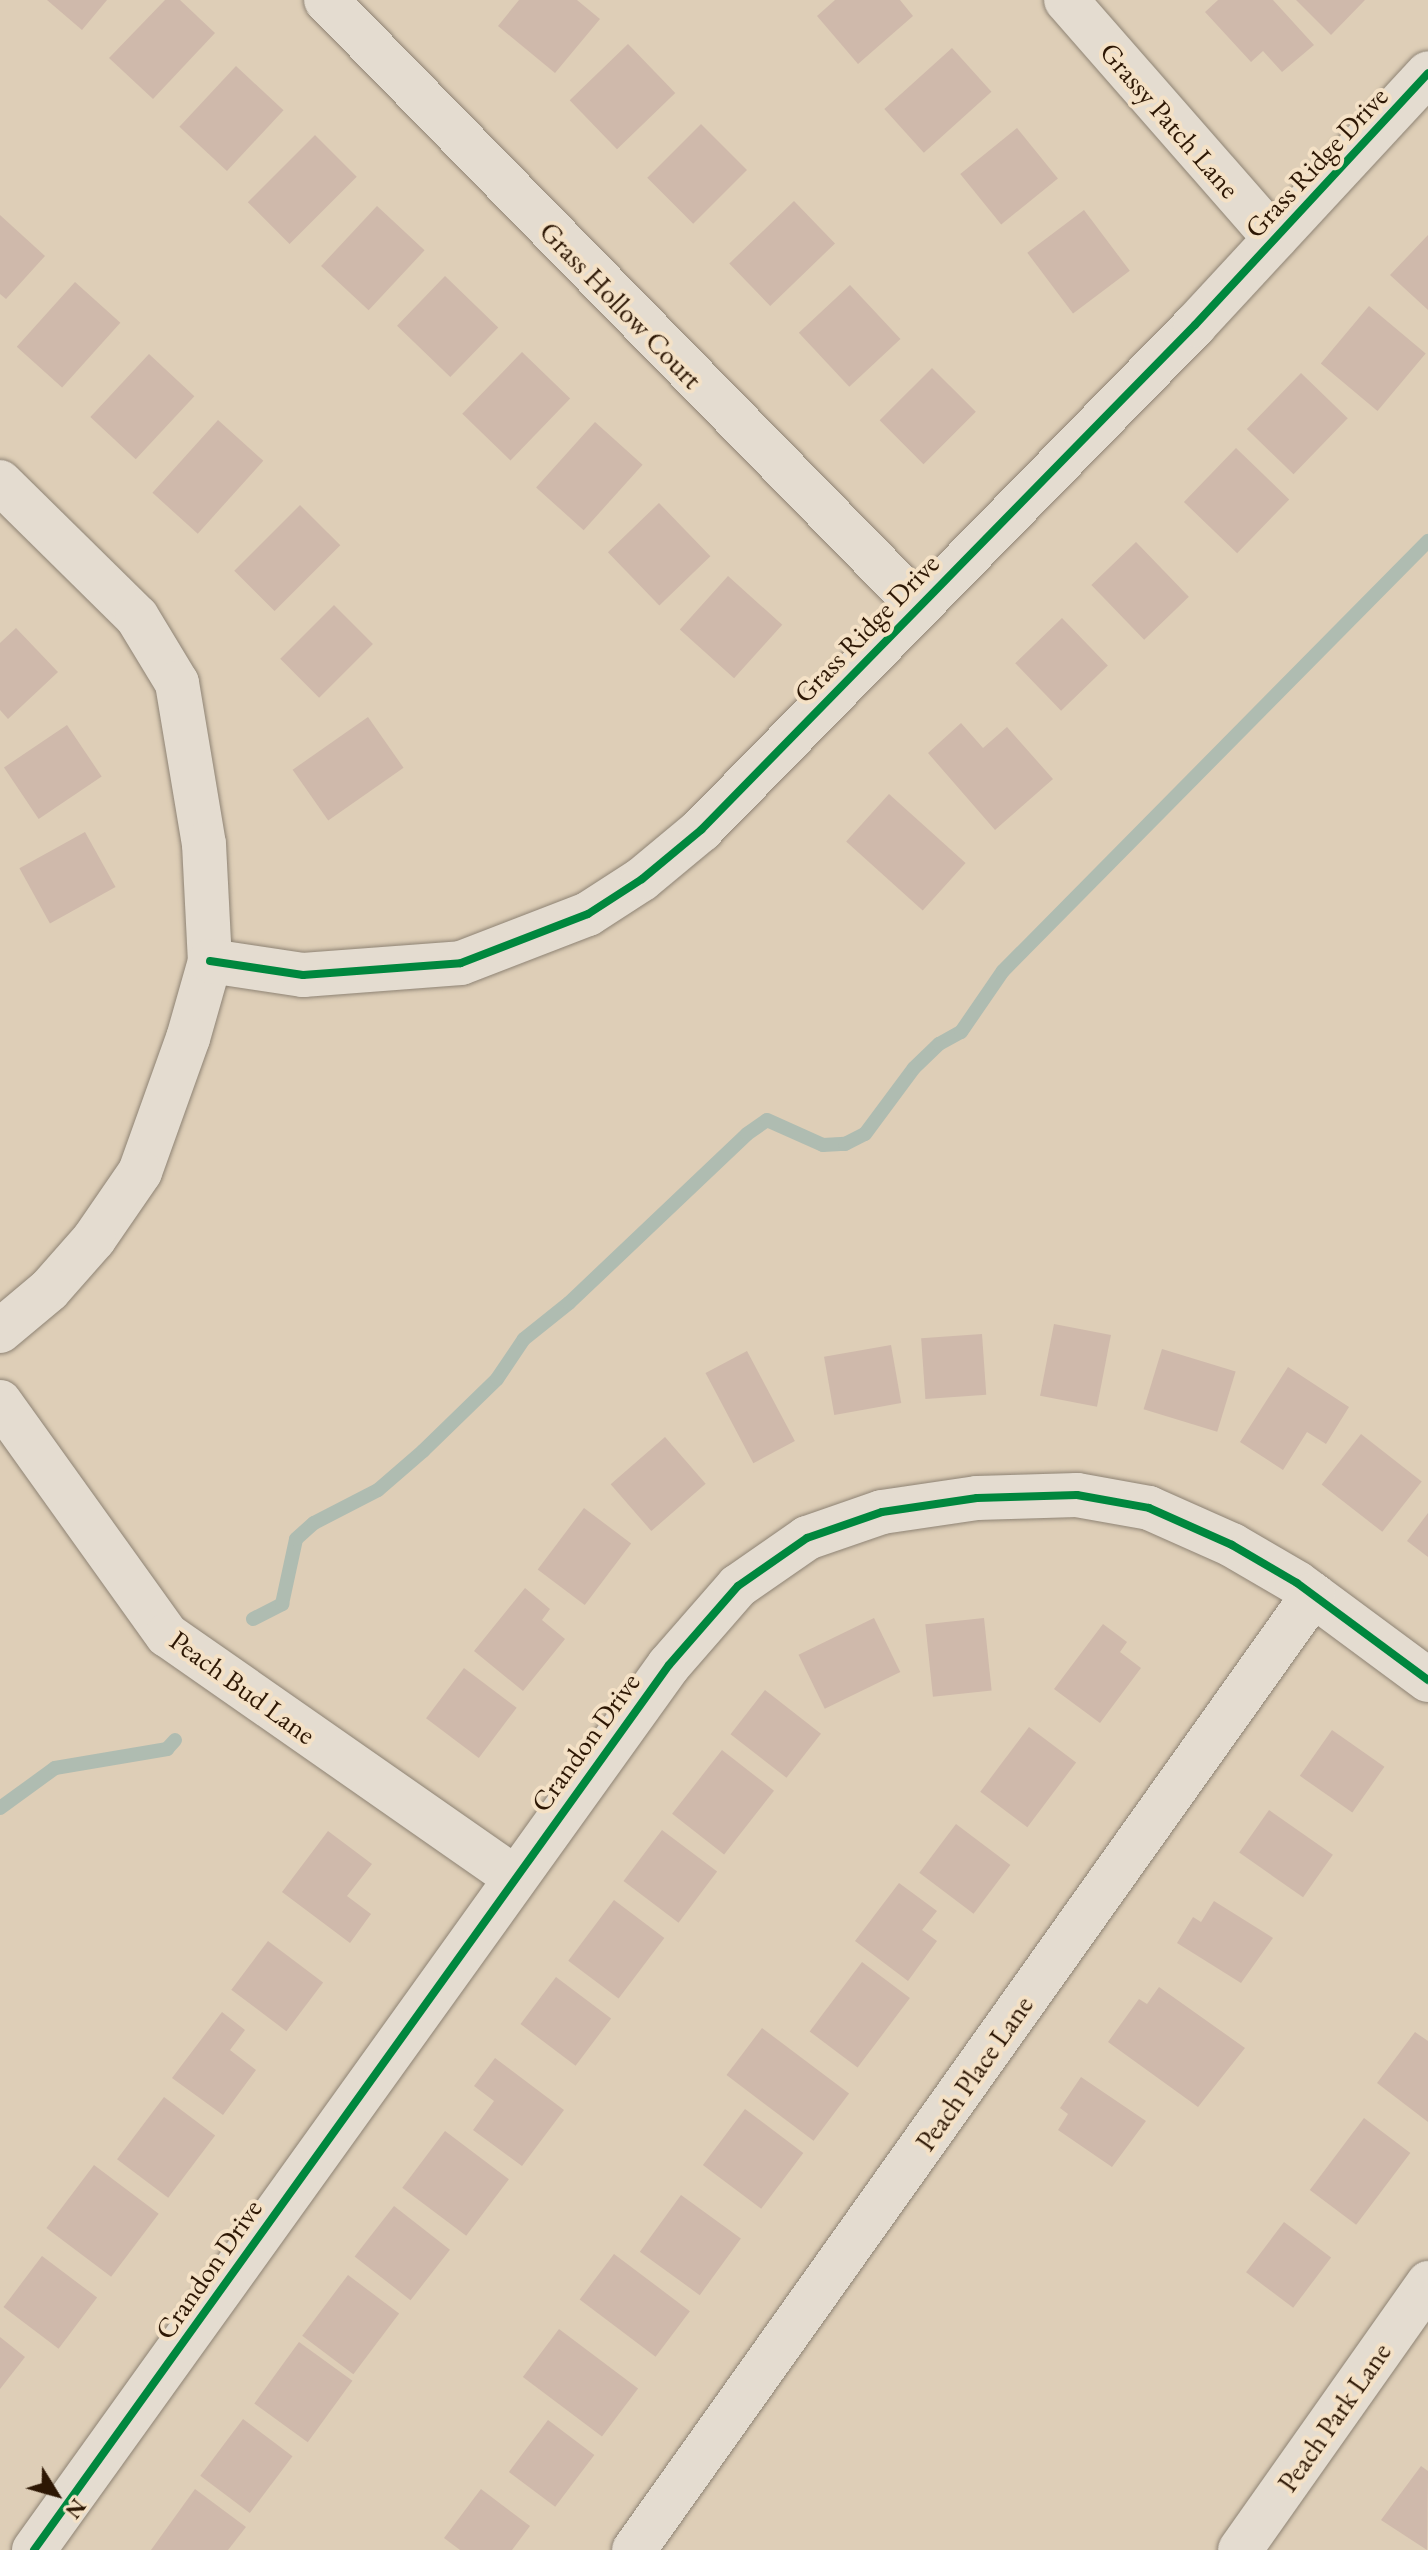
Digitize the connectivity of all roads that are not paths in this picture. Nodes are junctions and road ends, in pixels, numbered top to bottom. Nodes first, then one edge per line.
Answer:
1 (326, 0) edge
2 (1066, 0) edge
3 (1428, 73) edge
4 (1275, 239) junction
5 (0, 482) edge
6 (919, 606) junction
7 (210, 961) junction
8 (0, 1331) edge
9 (0, 1402) edge
10 (1313, 1595) junction
11 (1428, 1680) edge
12 (514, 1877) junction
13 (1428, 2283) edge
14 (34, 2550) edge
15 (634, 2550) edge
16 (1240, 2550) edge

1 - 6 street, Grass Hollow Court
2 - 4 street, Grassy Patch Lane
3 - 4 street, Grass Ridge Drive
4 - 6 street, Grass Ridge Drive
5 - 7 street
6 - 7 street, Grass Ridge Drive
7 - 8 street
9 - 12 street, Peach Bud Lane
10 - 11 street, Crandon Drive
10 - 12 street, Crandon Drive
10 - 15 street, Peach Place Lane
12 - 14 street, Crandon Drive
13 - 16 street, Peach Park Lane

